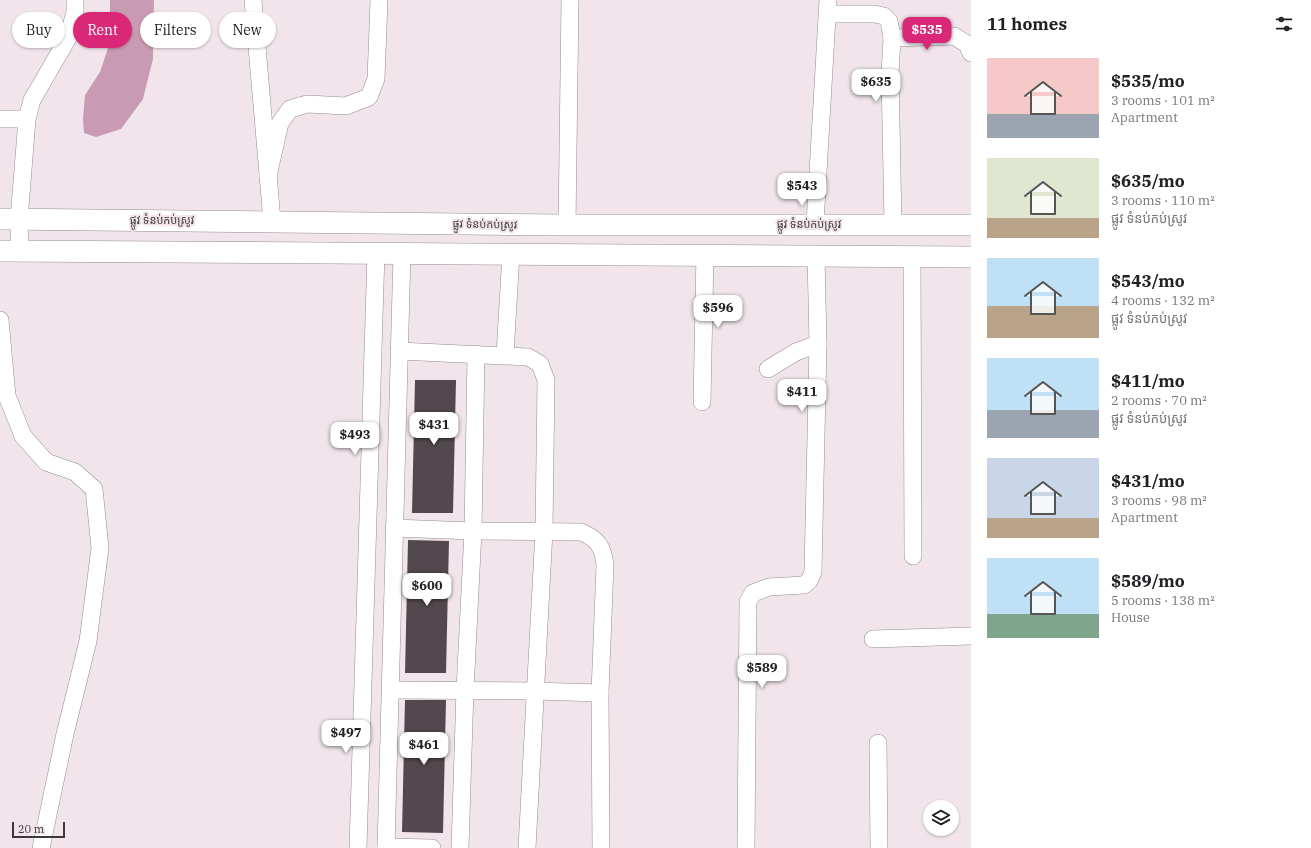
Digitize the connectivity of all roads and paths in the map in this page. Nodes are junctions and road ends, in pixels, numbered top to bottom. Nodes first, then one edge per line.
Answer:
1 (75, 0) edge
2 (253, 0) edge
3 (378, 0) edge
4 (570, 0) edge
5 (828, 7) edge
6 (892, 38) junction
7 (971, 53) edge
8 (0, 119) edge
9 (27, 119) junction
10 (268, 176) junction
11 (9, 220) edge
12 (272, 221) junction
13 (815, 224) junction
14 (893, 224) junction
15 (567, 225) junction
16 (971, 225) edge
17 (10, 251) edge
18 (376, 252) junction
19 (402, 253) junction
20 (511, 253) junction
21 (706, 254) junction
22 (816, 255) junction
23 (912, 255) junction
24 (971, 256) edge
25 (0, 320) edge
26 (818, 344) junction
27 (399, 351) junction
28 (476, 354) junction
29 (505, 355) junction
30 (768, 369) dead end
31 (702, 402) dead end
32 (394, 528) junction
33 (473, 531) junction
34 (544, 531) junction
35 (913, 556) dead end
36 (971, 636) edge
37 (873, 639) dead end
38 (391, 690) junction
39 (465, 690) junction
40 (535, 691) junction
41 (600, 693) junction
42 (878, 743) dead end
43 (41, 848) edge
44 (358, 848) edge
45 (386, 848) edge
46 (432, 848) edge
47 (460, 848) edge
48 (527, 848) edge
49 (601, 848) edge
50 (746, 848) edge
51 (879, 848) edge

1 - 9 street
2 - 10 street
3 - 10 street
4 - 15 street
5 - 6 street
5 - 13 street
6 - 7 street
6 - 14 street
8 - 9 street
9 - 11 street
10 - 12 street
11 - 12 main road, ផ្លូវ ទំនប់កប់ស្រូវ
11 - 17 street
12 - 15 main road, ផ្លូវ ទំនប់កប់ស្រូវ
13 - 14 main road, ផ្លូវ ទំនប់កប់ស្រូវ
13 - 15 main road, ផ្លូវ ទំនប់កប់ស្រូវ
14 - 16 main road, ផ្លូវ ទំនប់កប់ស្រូវ
17 - 18 main road
18 - 19 main road
18 - 44 street
19 - 20 main road
19 - 27 street
20 - 21 main road
20 - 29 street
21 - 22 main road
21 - 31 street
22 - 23 main road
22 - 26 street
23 - 24 main road
23 - 35 street
25 - 43 street
26 - 30 street
26 - 50 street
27 - 28 street
27 - 32 street
28 - 29 street
28 - 33 street
29 - 34 street
32 - 33 street
32 - 38 street
33 - 34 street
33 - 39 street
34 - 40 street
34 - 41 street
36 - 37 street
38 - 39 street
38 - 45 street
39 - 40 street
39 - 47 street
40 - 41 street
40 - 48 street
41 - 49 street
42 - 51 street
45 - 46 street

